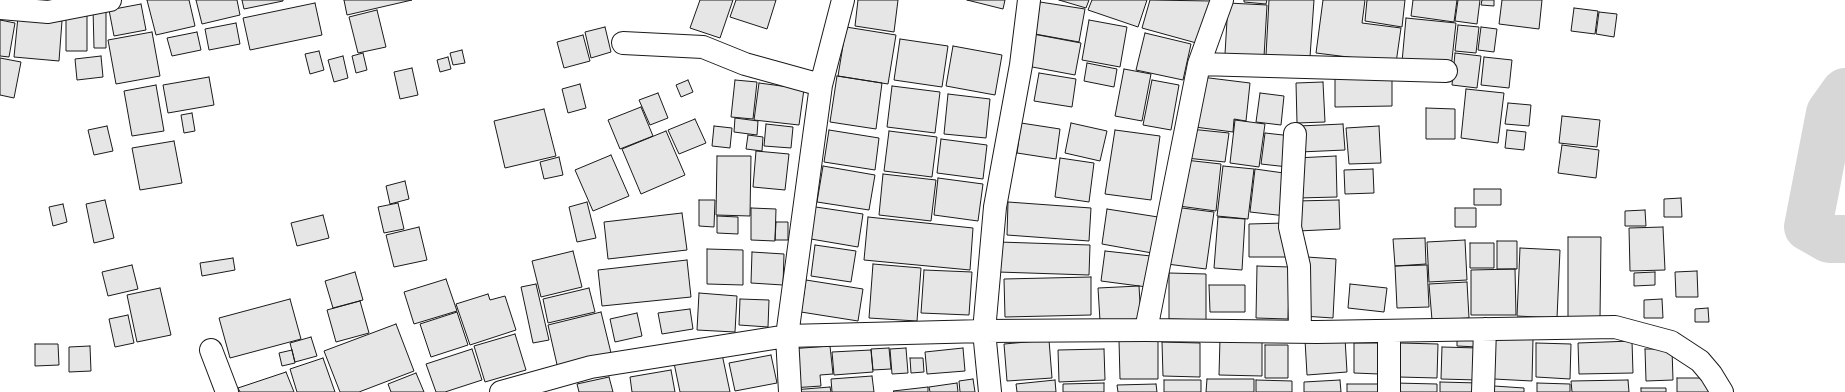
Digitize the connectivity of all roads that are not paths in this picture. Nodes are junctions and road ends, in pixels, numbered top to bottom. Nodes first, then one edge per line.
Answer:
1 (110, 0) edge
2 (843, 0) edge
3 (1030, 0) edge
4 (1222, 0) edge
5 (0, 8) edge
6 (623, 43) dead end
7 (1199, 64) junction
8 (1446, 71) dead end
9 (822, 85) junction
10 (1295, 134) dead end
11 (1485, 329) junction
12 (1146, 330) junction
13 (984, 331) junction
14 (1389, 331) junction
15 (1300, 332) junction
16 (786, 336) junction
17 (210, 350) dead end
18 (227, 392) edge
19 (501, 392) edge
20 (790, 392) edge
21 (990, 392) edge
22 (1389, 392) edge
23 (1483, 392) edge
24 (1722, 392) edge

1 - 5 street
2 - 9 street
3 - 13 street
4 - 7 street
6 - 9 street
7 - 8 street
7 - 12 street
9 - 16 street
10 - 15 street
11 - 14 street
11 - 23 street
11 - 24 street
12 - 13 street
12 - 15 street
13 - 16 street
13 - 21 street
14 - 15 street
14 - 22 street
16 - 19 street
16 - 20 street
17 - 18 street

